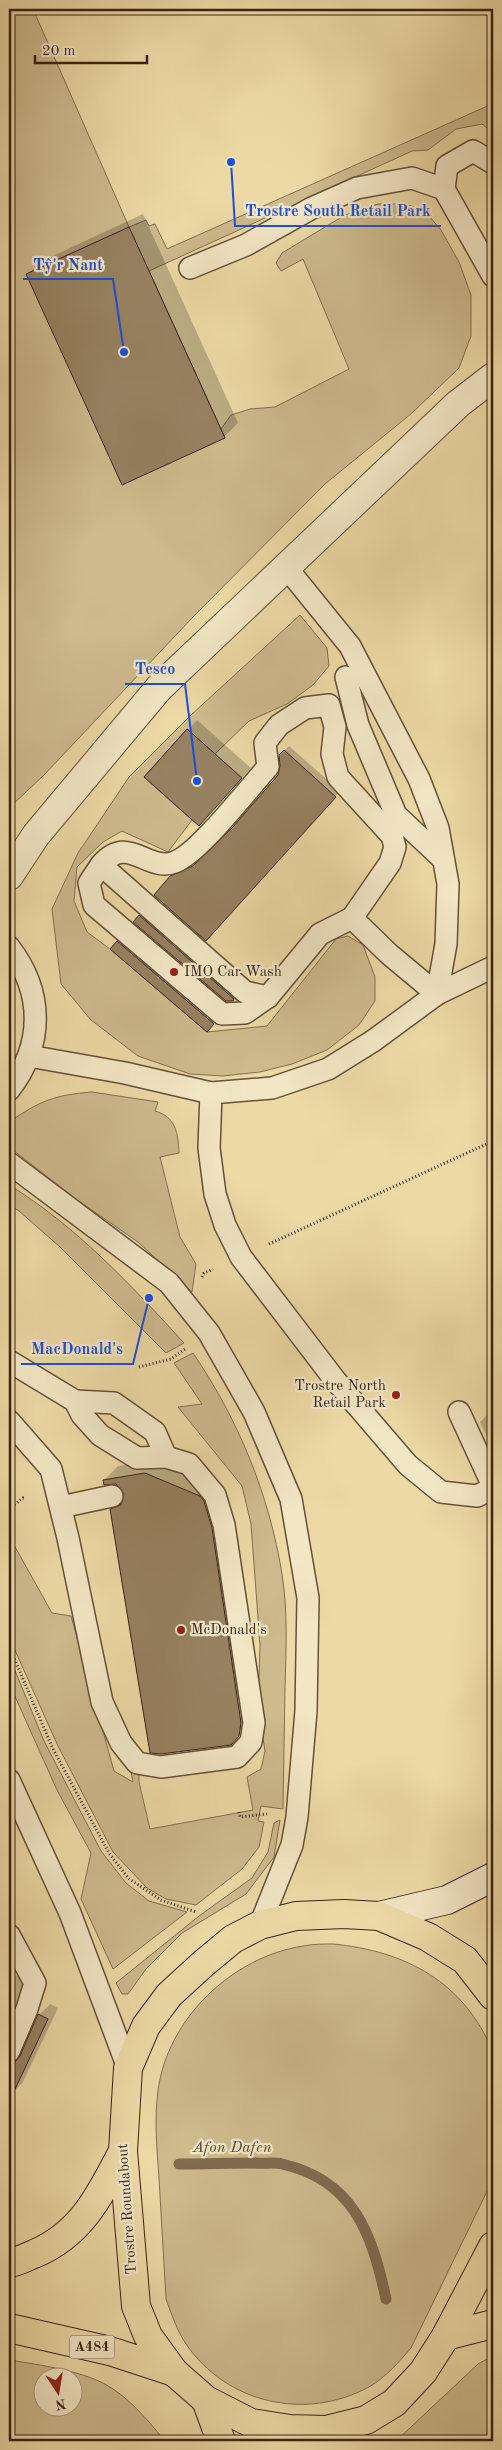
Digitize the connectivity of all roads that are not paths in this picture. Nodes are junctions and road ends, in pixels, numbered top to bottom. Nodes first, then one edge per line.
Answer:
1 (493, 163) edge
2 (444, 189) junction
3 (190, 268) dead end
4 (492, 269) edge
5 (493, 377) edge
6 (286, 567) junction
7 (350, 646) junction
8 (346, 677) junction
9 (329, 705) junction
10 (443, 859) junction
11 (101, 865) junction
12 (9, 876) edge
13 (352, 918) junction
14 (9, 947) edge
15 (493, 967) edge
16 (437, 994) junction
17 (268, 998) junction
18 (29, 1056) junction
19 (9, 1090) edge
20 (212, 1093) junction
21 (9, 1164) edge
22 (9, 1362) edge
23 (75, 1401) junction
24 (459, 1412) dead end
25 (9, 1421) edge
26 (194, 1452) dead end
27 (166, 1457) junction
28 (493, 1487) edge
29 (112, 1496) dead end
30 (61, 1507) junction
31 (239, 1628) junction
32 (9, 1780) edge
33 (493, 1877) edge
34 (379, 1916) junction
35 (260, 1925) junction
36 (9, 1935) edge
37 (493, 1996) edge
38 (9, 2052) edge
39 (128, 2068) junction
40 (123, 2151) junction
41 (493, 2246) edge
42 (9, 2263) edge
43 (493, 2324) edge
44 (9, 2328) edge
45 (446, 2336) junction
46 (174, 2372) junction
47 (206, 2400) junction
48 (360, 2431) edge
49 (221, 2441) edge

1 - 2 lane
2 - 3 lane
2 - 4 lane
5 - 6 street
6 - 7 lane
6 - 12 street
7 - 8 lane
7 - 10 lane
8 - 9 lane
8 - 10 lane
9 - 11 lane
9 - 13 lane
10 - 16 lane
11 - 17 lane
11 - 17 lane
13 - 16 lane
13 - 17 lane
14 - 18 lane
15 - 16 lane
16 - 20 lane
18 - 19 lane
18 - 20 lane
20 - 28 lane
21 - 35 lane
22 - 23 lane
23 - 27 lane
23 - 27 lane
24 - 28 lane
25 - 30 lane
26 - 31 lane
27 - 31 lane
29 - 30 lane
30 - 31 lane
32 - 39 lane
33 - 34 street
34 - 35 main road, Trostre Roundabout
34 - 37 main road, Trostre Roundabout
35 - 39 main road, Trostre Roundabout
36 - 38 lane
39 - 40 main road, Trostre Roundabout
40 - 42 main road
40 - 46 main road, Trostre Roundabout
41 - 45 main road, Trostre Roundabout
43 - 45 main road
44 - 46 main road, A484
45 - 48 main road, Trostre Roundabout
46 - 47 main road, Trostre Roundabout
47 - 48 main road, Trostre Roundabout
47 - 49 main road

